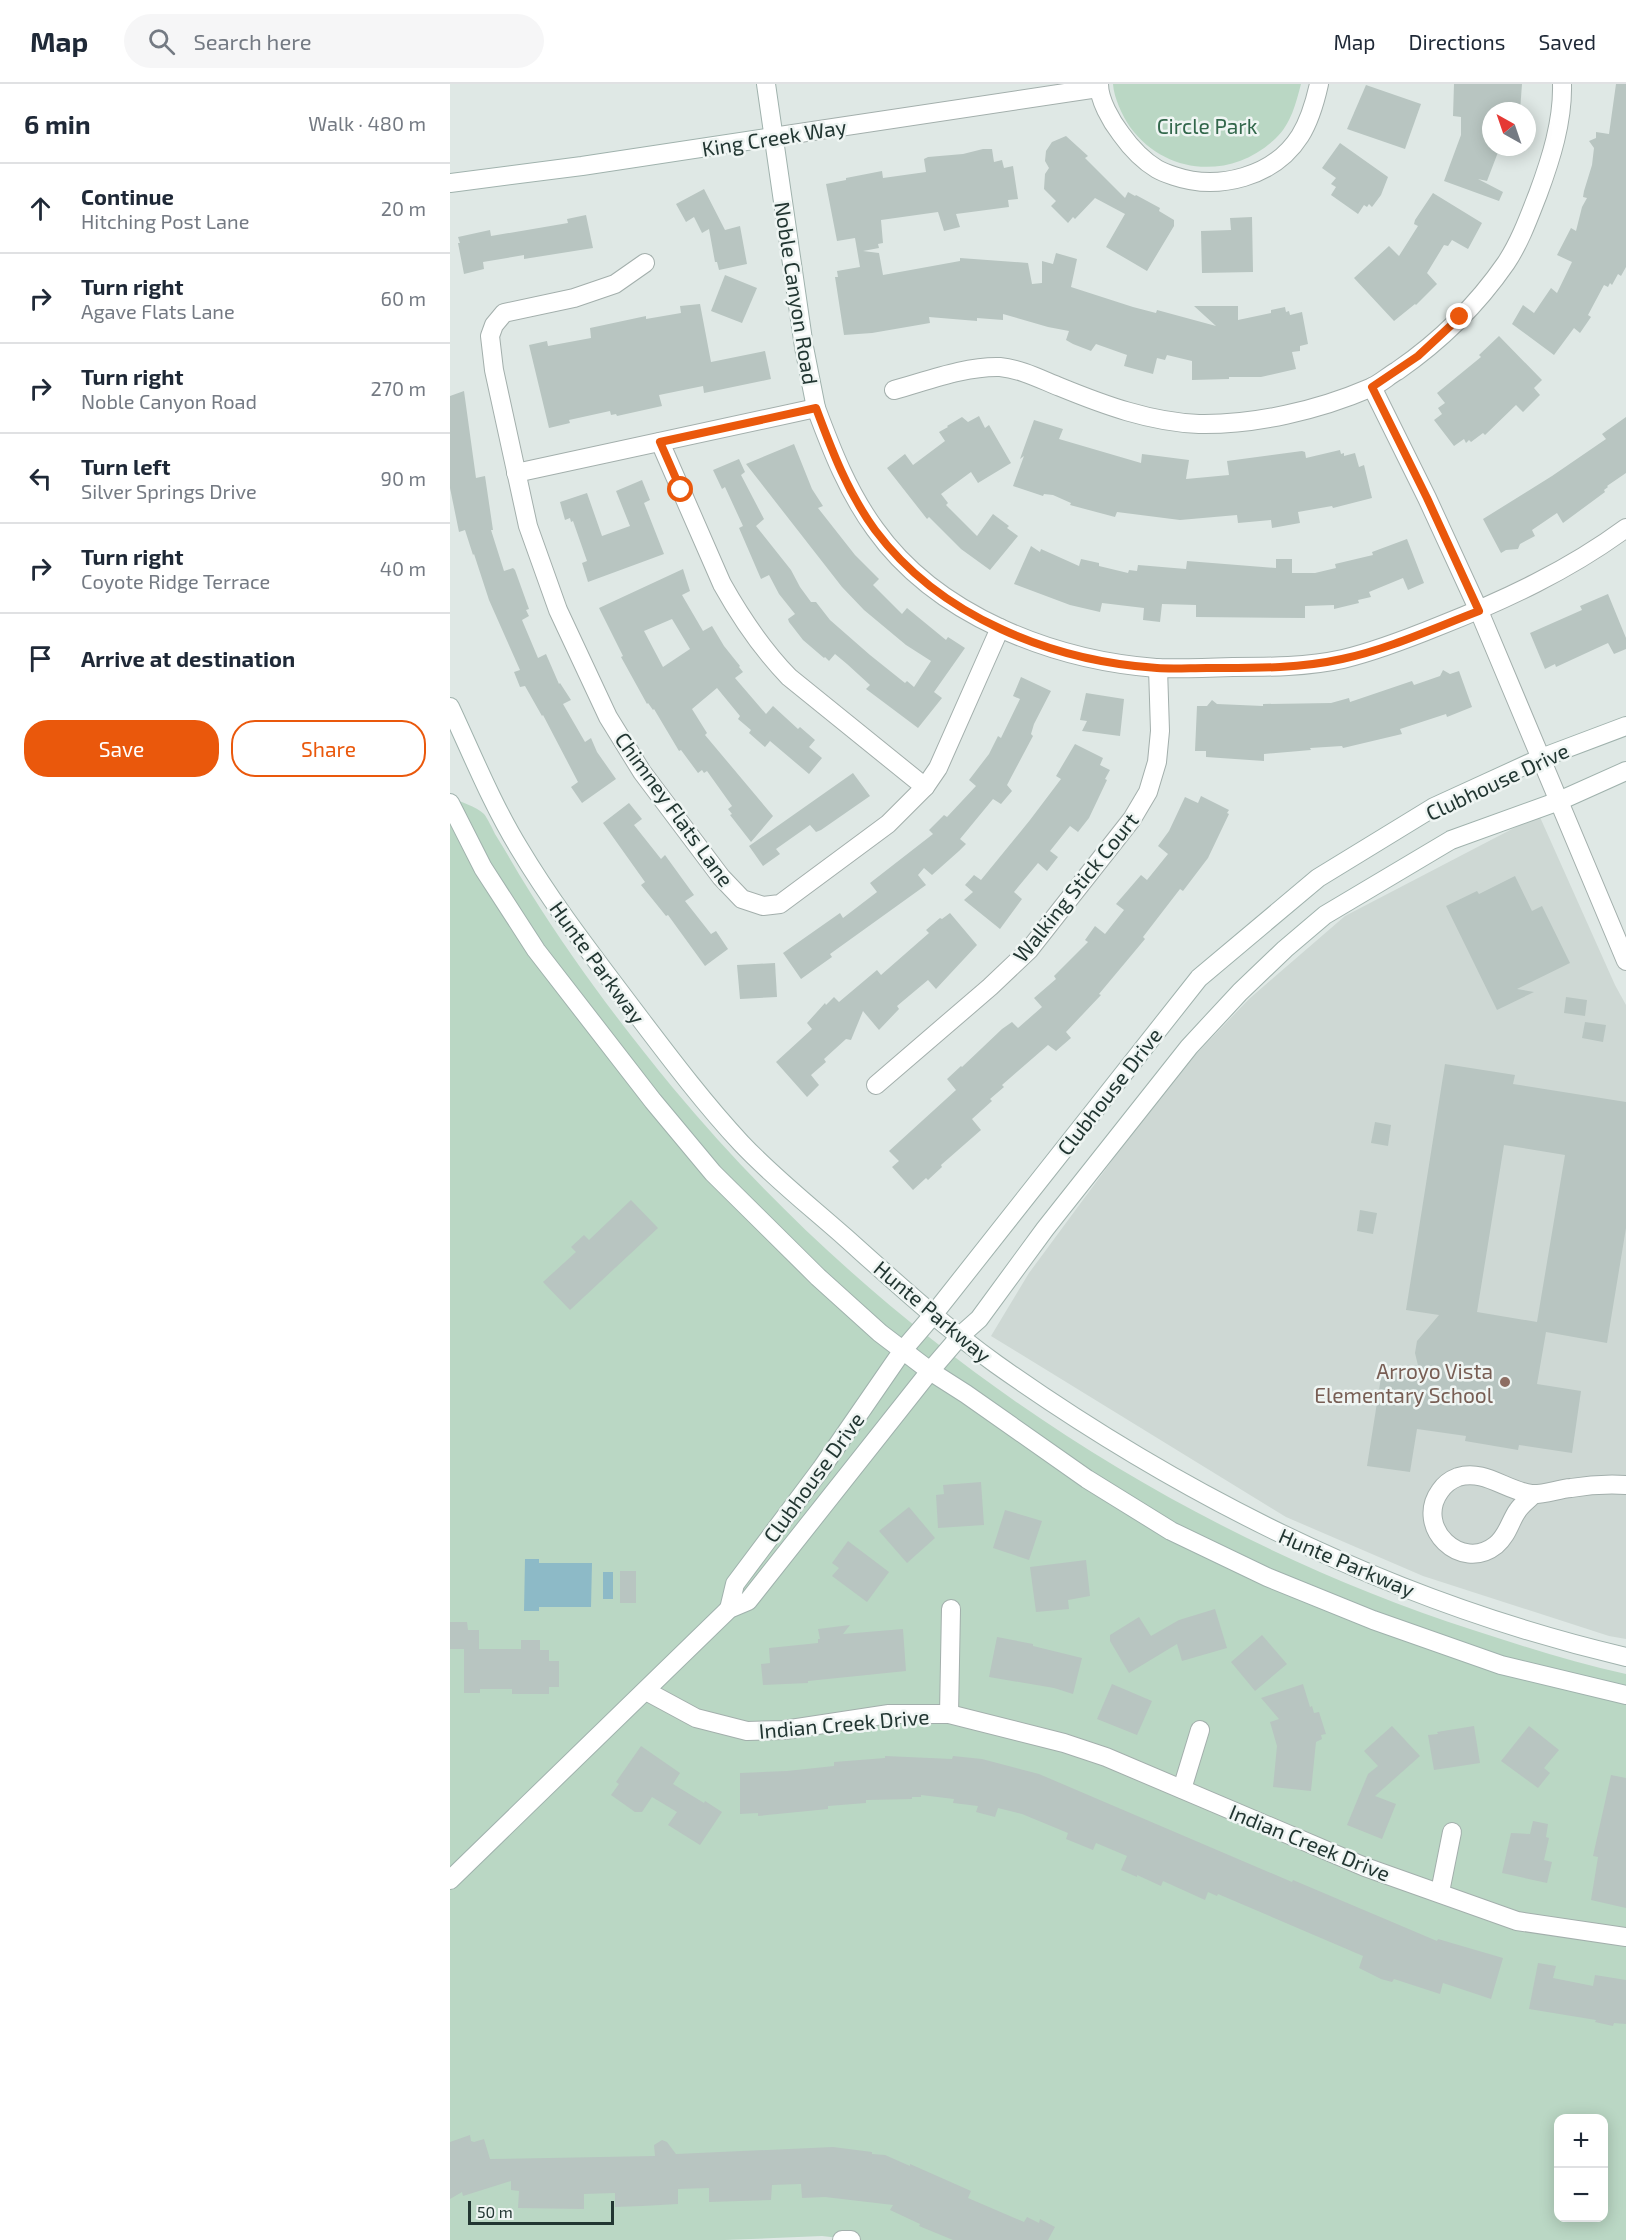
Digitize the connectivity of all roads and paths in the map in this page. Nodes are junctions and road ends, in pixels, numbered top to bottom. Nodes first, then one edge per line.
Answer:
1 (766, 84) edge
2 (1319, 84) edge
3 (1562, 84) edge
4 (1099, 86) edge
5 (773, 137) junction
6 (450, 183) edge
7 (645, 263) dead end
8 (1372, 387) junction
9 (894, 390) dead end
10 (816, 408) junction
11 (660, 442) junction
12 (516, 473) junction
13 (1626, 528) edge
14 (1479, 611) junction
15 (1000, 628) junction
16 (1158, 668) junction
17 (450, 707) edge
18 (1626, 726) edge
19 (1541, 758) junction
20 (1626, 771) edge
21 (925, 786) junction
22 (1559, 801) junction
23 (450, 803) edge
24 (1626, 961) edge
25 (876, 1085) dead end
26 (933, 1315) junction
27 (961, 1335) junction
28 (903, 1350) junction
29 (930, 1371) junction
30 (1626, 1485) edge
31 (1534, 1494) junction
32 (729, 1609) junction
33 (951, 1609) dead end
34 (1626, 1657) edge
35 (646, 1691) junction
36 (1626, 1695) edge
37 (949, 1714) junction
38 (1200, 1730) dead end
39 (1182, 1789) junction
40 (1452, 1832) dead end
41 (450, 1880) edge
42 (1440, 1892) junction
43 (1626, 1937) edge
44 (842, 2240) edge
45 (851, 2240) edge

1 - 5 street, Noble Canyon Road
2 - 4 street
3 - 8 street
4 - 5 street, King Creek Way
5 - 6 street, King Creek Way
5 - 10 street, Noble Canyon Road
7 - 12 street, Chimney Flats Lane
8 - 9 street
8 - 14 street
10 - 11 street
10 - 15 street, Noble Canyon Road
11 - 12 street
11 - 21 street
12 - 21 street, Chimney Flats Lane
13 - 14 street, Noble Canyon Road
14 - 16 street, Noble Canyon Road
14 - 19 street
15 - 16 street, Noble Canyon Road
15 - 21 street, Chimney Flats Lane
16 - 25 street, Walking Stick Court
17 - 26 street, Hunte Parkway
18 - 19 street, Clubhouse Drive
19 - 22 street
19 - 26 street, Clubhouse Drive
20 - 22 street, Clubhouse Drive
22 - 24 street
22 - 27 street, Clubhouse Drive
23 - 28 street, Hunte Parkway
26 - 27 street, Hunte Parkway
26 - 28 street, Clubhouse Drive
27 - 29 street, Clubhouse Drive
27 - 34 street, Hunte Parkway
28 - 29 street, Hunte Parkway
28 - 32 street, Clubhouse Drive
29 - 32 street, Clubhouse Drive
29 - 36 street, Hunte Parkway
30 - 31 street
31 - 31 street
32 - 35 street, Clubhouse Drive
33 - 37 street
35 - 37 street, Indian Creek Drive
35 - 41 street, Clubhouse Drive
37 - 39 street, Indian Creek Drive
38 - 39 street
39 - 42 street, Indian Creek Drive
40 - 42 street
42 - 43 street, Indian Creek Drive
44 - 45 street

